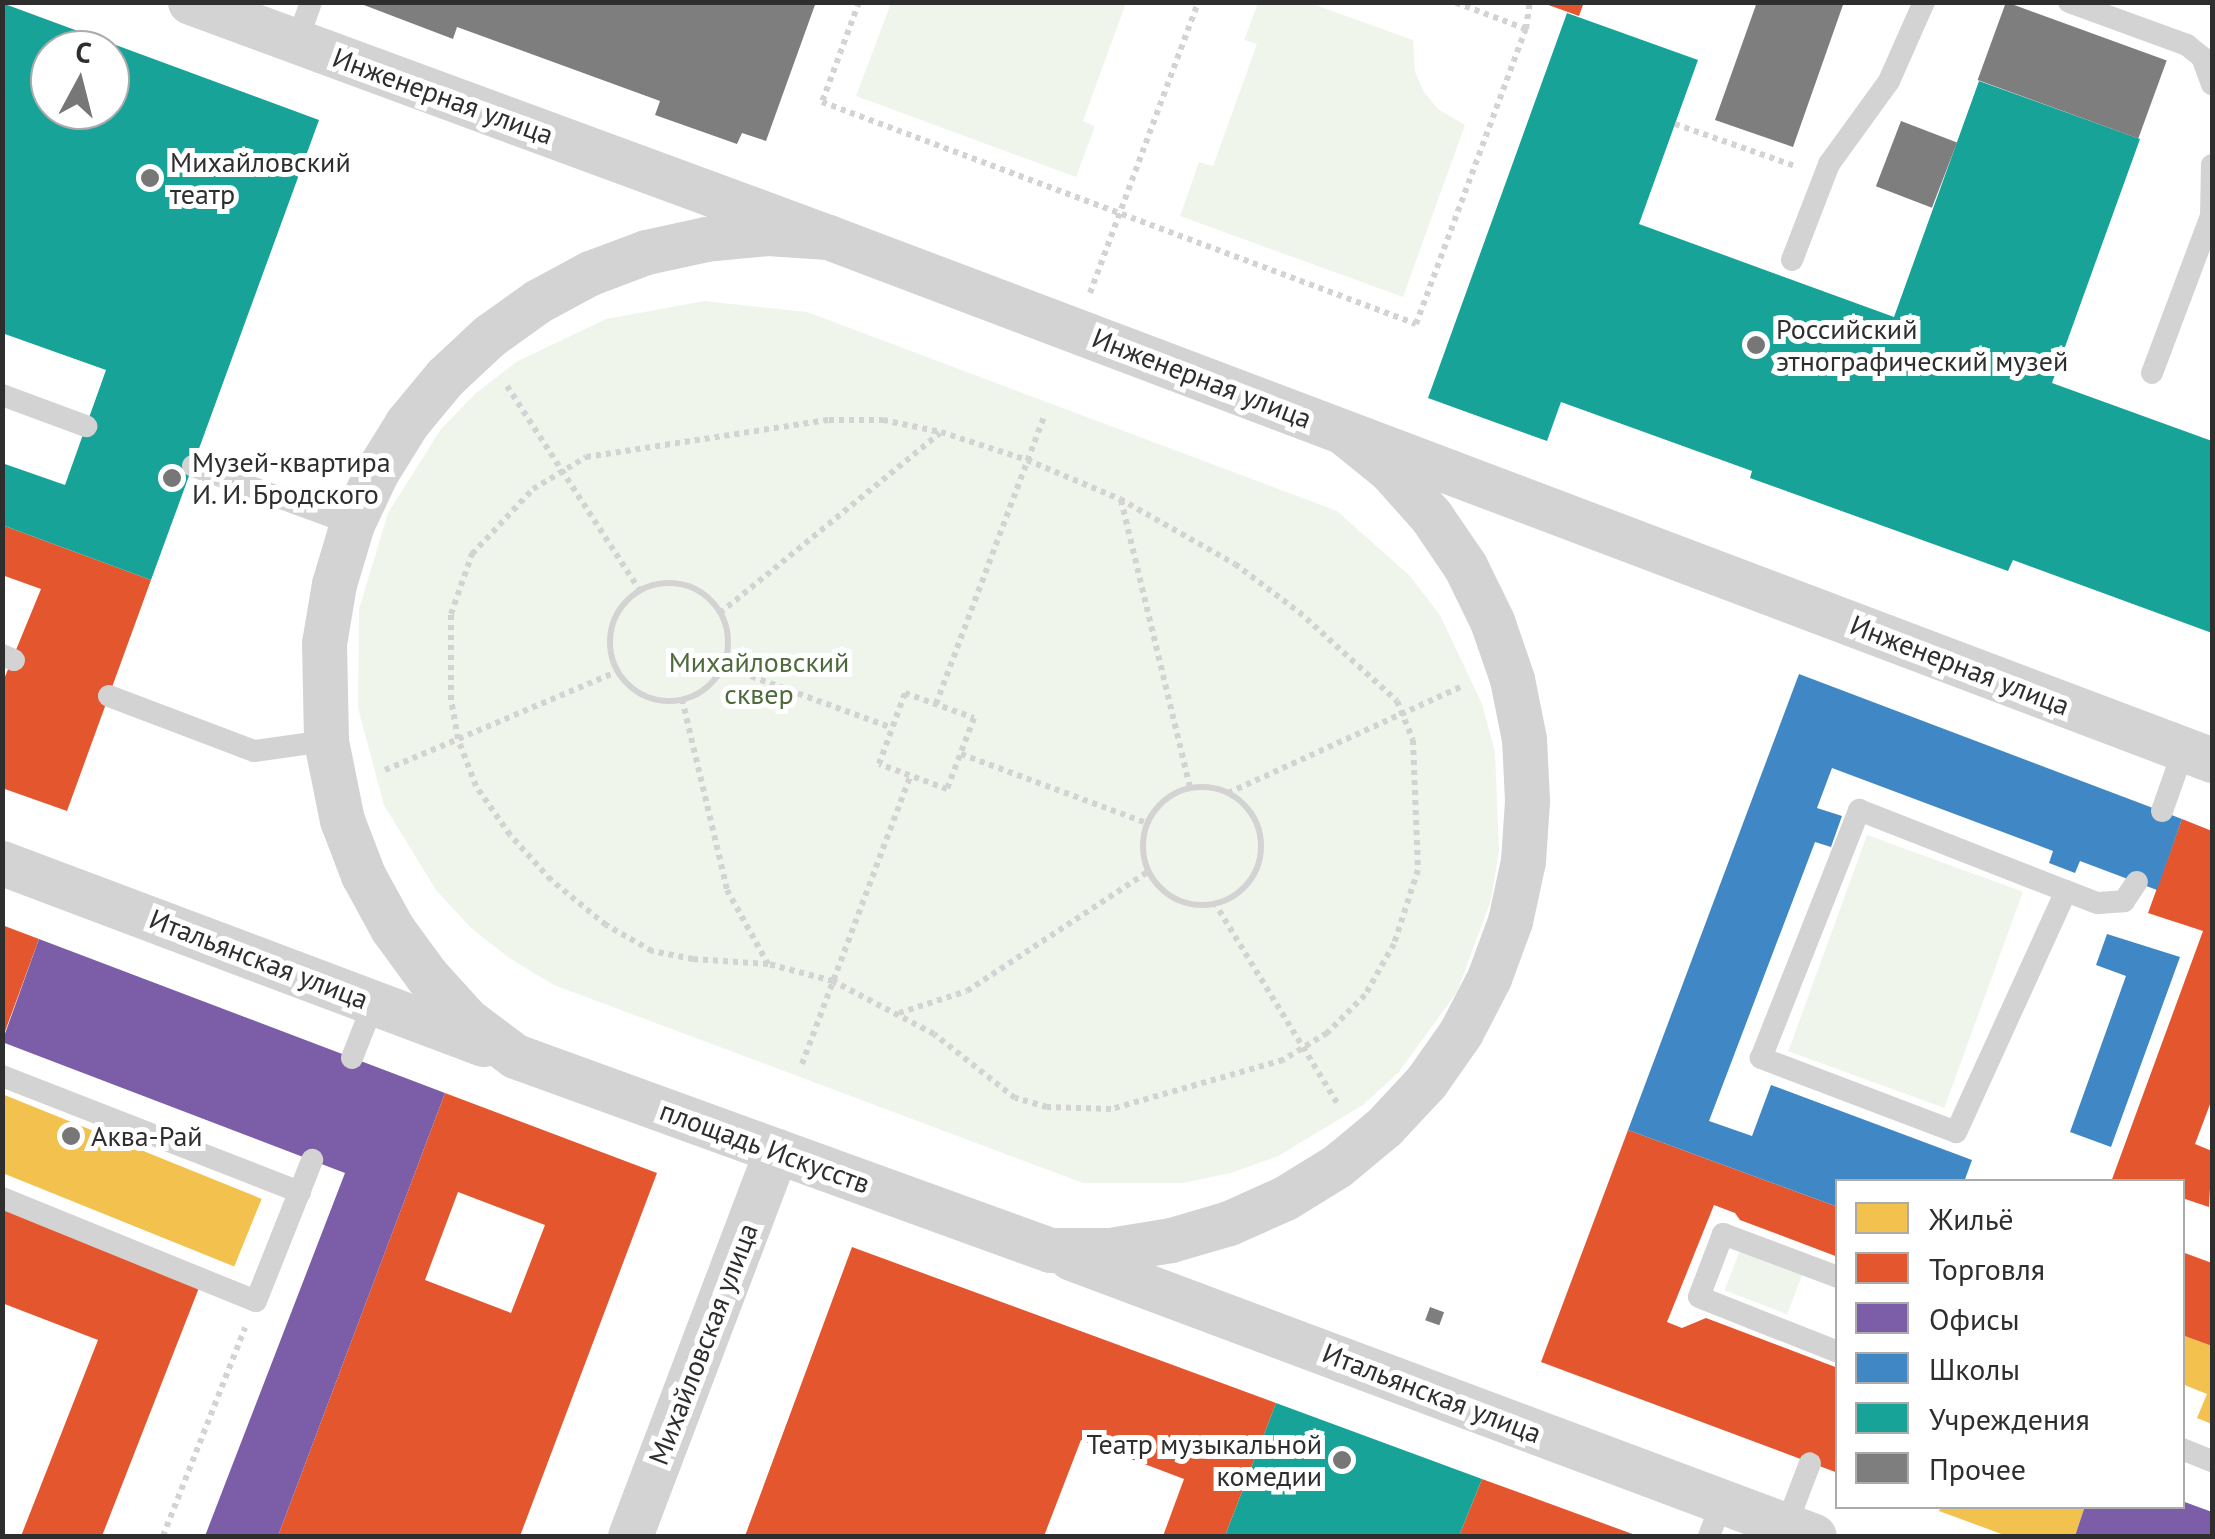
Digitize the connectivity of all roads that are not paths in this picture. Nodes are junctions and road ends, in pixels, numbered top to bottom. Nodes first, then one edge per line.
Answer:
1 (190, 2) edge
2 (1924, 2) edge
3 (2068, 2) edge
4 (304, 22) edge
5 (2212, 84) edge
6 (2212, 165) edge
7 (2212, 216) edge
8 (828, 237) junction
9 (1792, 260) dead end
10 (2152, 373) dead end
11 (2, 395) edge
12 (86, 426) dead end
13 (1343, 432) junction
14 (193, 466) dead end
15 (352, 524) junction
16 (109, 696) dead end
17 (326, 741) junction
18 (2198, 754) edge
19 (2162, 812) dead end
20 (2, 863) edge
21 (2136, 882) dead end
22 (2066, 891) junction
23 (374, 1002) junction
24 (514, 1056) junction
25 (352, 1058) dead end
26 (2, 1076) edge
27 (776, 1151) junction
28 (312, 1160) dead end
29 (300, 1192) junction
30 (2, 1198) edge
31 (1050, 1250) junction
32 (1835, 1276) edge
33 (1835, 1346) edge
34 (2185, 1450) edge
35 (2212, 1461) edge
36 (1810, 1464) dead end
37 (1716, 1520) edge
38 (1800, 1531) edge
39 (630, 1536) edge

1 - 4 street, Инженерная улица
2 - 9 lane
3 - 5 lane
4 - 8 street, Инженерная улица
6 - 7 lane
7 - 10 lane
8 - 13 street, Инженерная улица
8 - 15 street, площадь Искусств
11 - 12 lane
13 - 18 street, Инженерная улица
13 - 31 street, площадь Искусств
14 - 15 lane
15 - 17 street, площадь Искусств
16 - 17 lane
17 - 24 street, площадь Искусств
18 - 19 lane
20 - 23 street, Итальянская улица
21 - 22 lane
22 - 22 lane
23 - 24 street, Итальянская улица
23 - 25 lane
24 - 27 street, площадь Искусств
26 - 29 lane
27 - 31 street, площадь Искусств
27 - 39 street, Михайловская улица
28 - 29 lane
29 - 30 lane
31 - 37 street, Итальянская улица
32 - 33 lane
34 - 35 lane
36 - 38 lane
37 - 38 street, Итальянская улица

